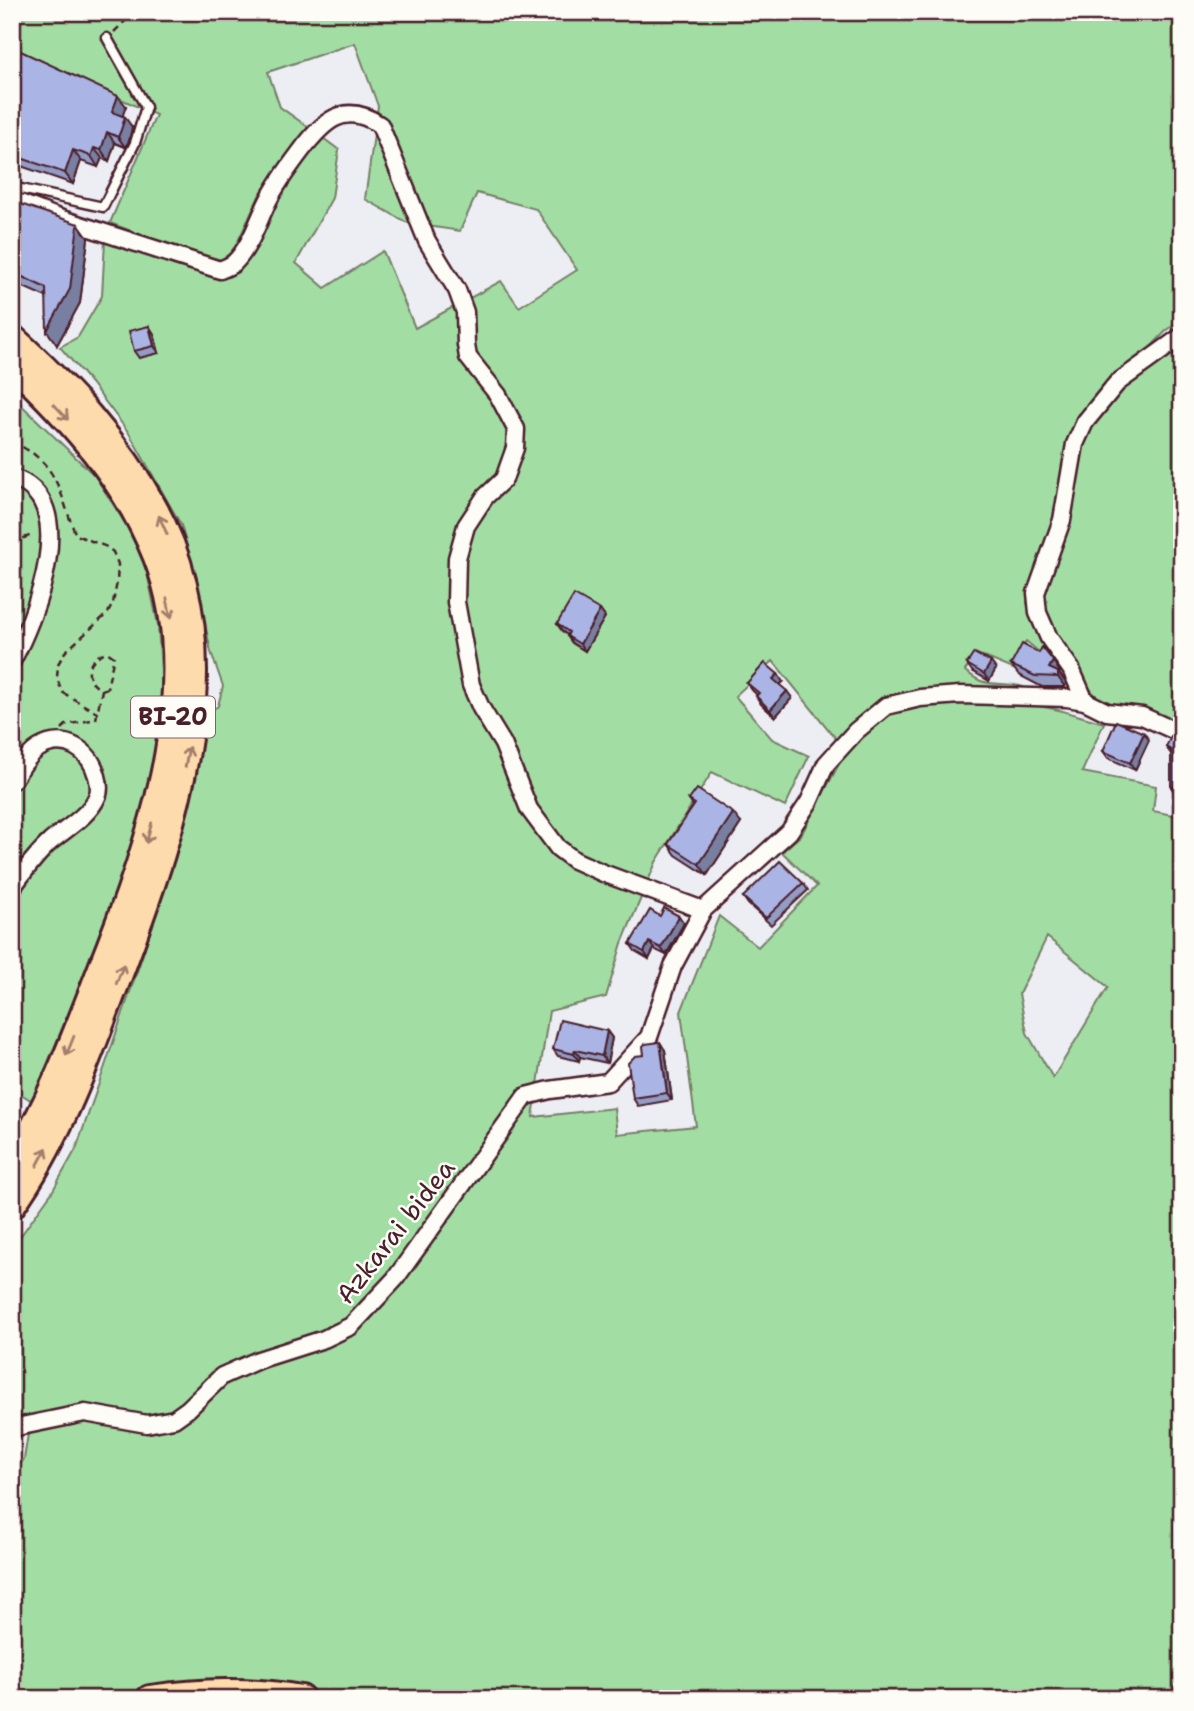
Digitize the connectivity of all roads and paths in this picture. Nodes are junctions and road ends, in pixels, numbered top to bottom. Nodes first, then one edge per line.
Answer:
1 (134, 12) edge
2 (107, 38) joint
3 (12, 187) edge
4 (12, 200) edge
5 (1182, 336) edge
6 (13, 345) edge
7 (12, 442) edge
8 (12, 478) edge
9 (41, 535) dead end
10 (76, 535) junction
11 (66, 536) dead end
12 (12, 543) edge
13 (12, 661) edge
14 (102, 690) junction
15 (1085, 701) junction
16 (97, 713) junction
17 (67, 732) dead end
18 (1182, 734) edge
19 (12, 781) edge
20 (12, 888) edge
21 (703, 911) junction
22 (57, 1103) junction
23 (12, 1164) edge
24 (12, 1206) edge
25 (12, 1428) edge
26 (149, 1699) edge
27 (301, 1699) edge

1 - 2 path
2 - 3 lane
4 - 21 street
5 - 15 street
6 - 22 main road, BI-20
7 - 10 path
8 - 13 street
9 - 12 path
10 - 11 path
10 - 16 path
14 - 14 path
14 - 16 path
15 - 18 street, Azkarai bidea
15 - 21 street, Azkarai bidea
16 - 17 path
19 - 20 street
21 - 25 street, Azkarai bidea
22 - 23 main road, BI-20
24 -> 22 main road, BI-20
26 - 27 highway

